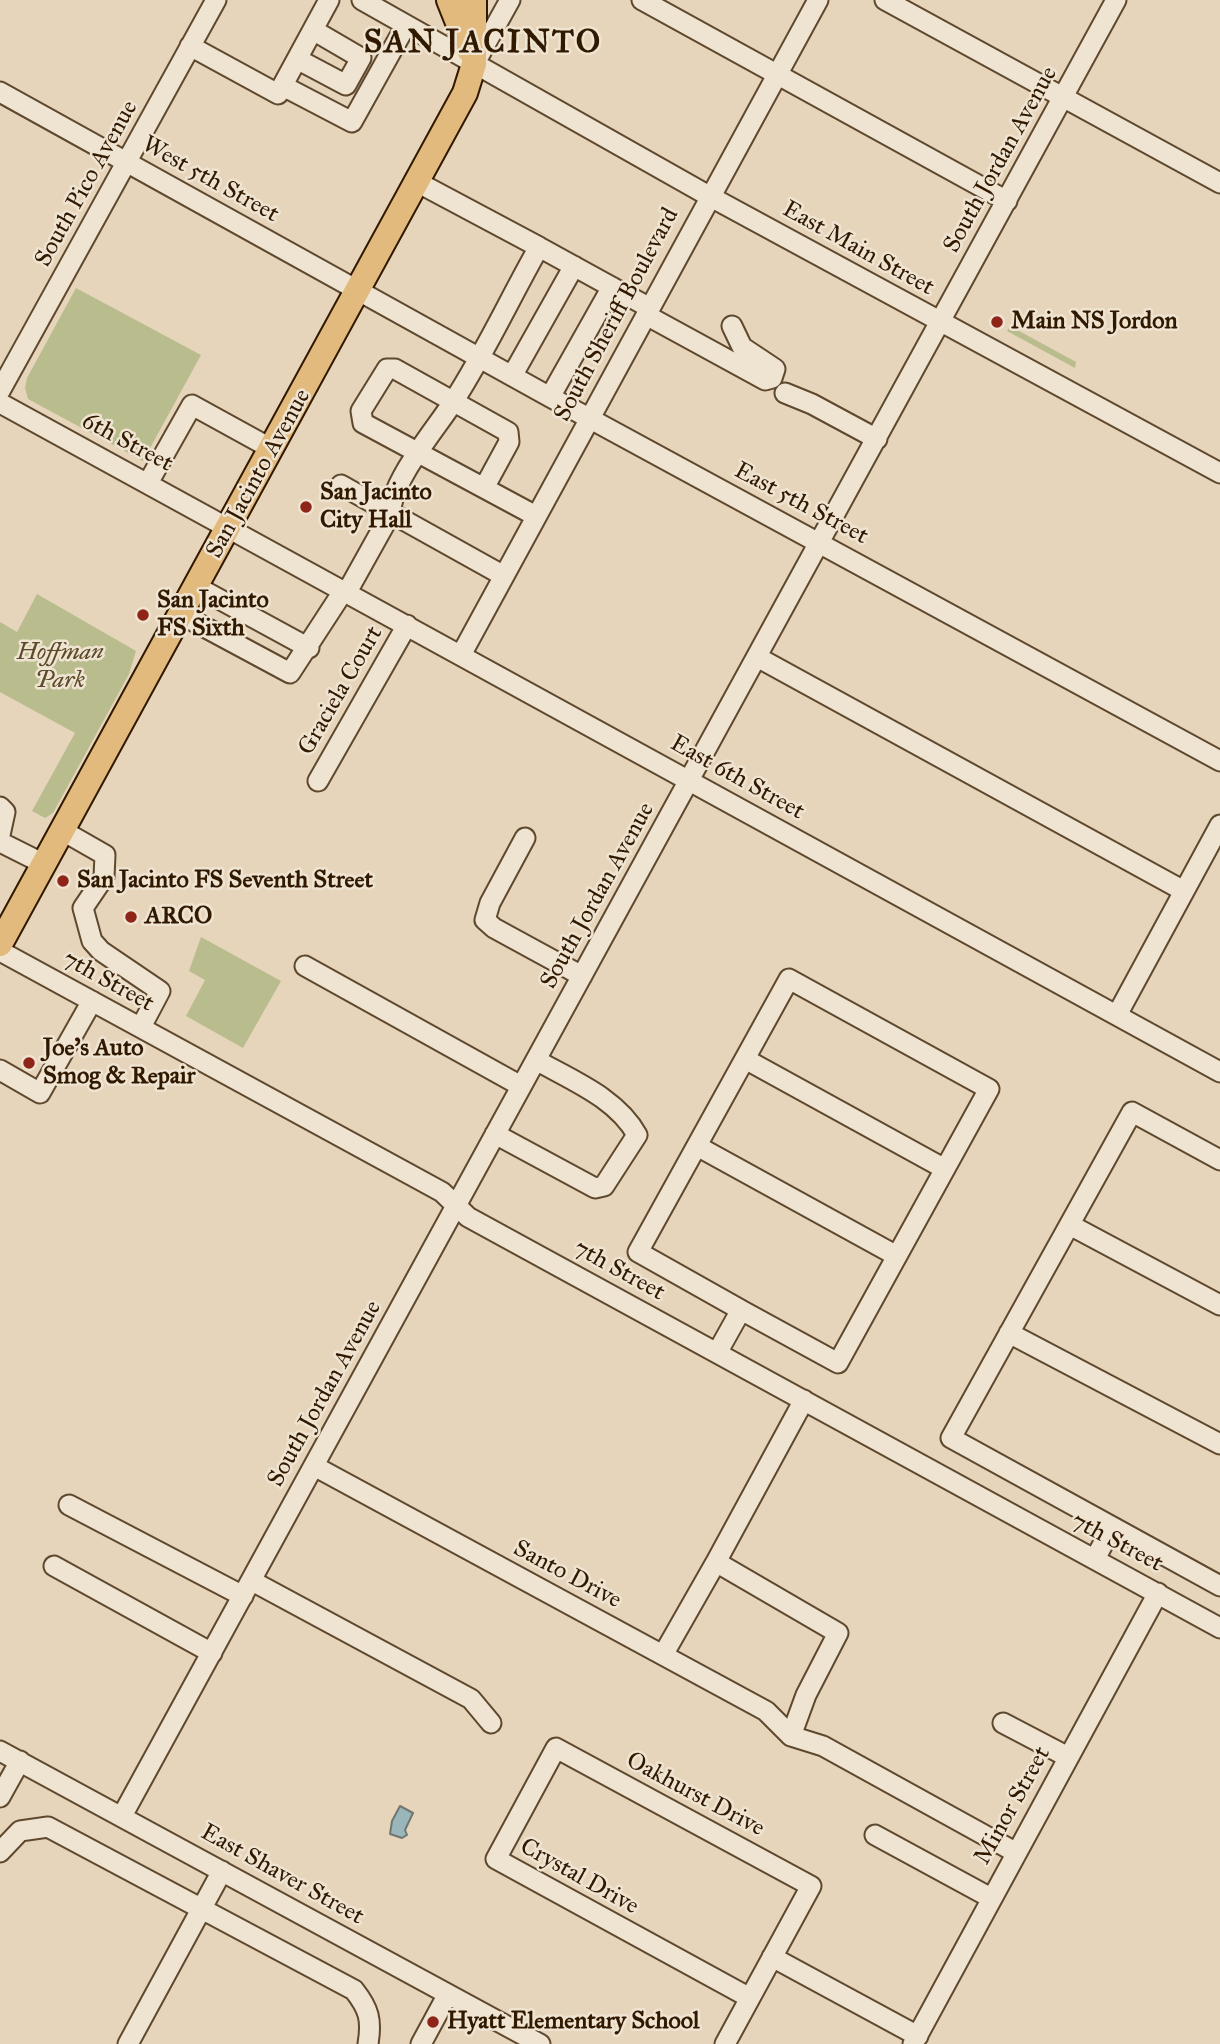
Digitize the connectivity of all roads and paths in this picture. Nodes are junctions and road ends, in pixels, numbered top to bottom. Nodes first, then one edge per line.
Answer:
1 (215, 0) edge
2 (329, 0) edge
3 (362, 0) edge
4 (449, 0) edge
5 (474, 0) edge
6 (510, 0) edge
7 (642, 0) edge
8 (818, 0) edge
9 (885, 0) edge
10 (1116, 0) edge
11 (406, 25) junction
12 (313, 30) junction
13 (190, 46) junction
14 (297, 59) junction
15 (474, 64) junction
16 (777, 73) junction
17 (283, 86) junction
18 (0, 92) edge
19 (1063, 97) junction
20 (127, 162) junction
21 (416, 182) junction
22 (1220, 183) edge
23 (709, 196) junction
24 (1007, 201) junction
25 (539, 247) junction
26 (574, 266) junction
27 (612, 287) junction
28 (358, 291) junction
29 (648, 311) junction
30 (940, 322) junction
31 (732, 326) dead end
32 (478, 357) junction
33 (512, 376) junction
34 (0, 391) edge
35 (785, 393) dead end
36 (550, 397) junction
37 (454, 402) junction
38 (0, 403) edge
39 (590, 419) junction
40 (877, 439) junction
41 (272, 449) junction
42 (418, 452) junction
43 (1220, 473) edge
44 (148, 483) junction
45 (341, 485) dead end
46 (484, 488) junction
47 (391, 513) junction
48 (536, 516) junction
49 (230, 527) junction
50 (820, 542) junction
51 (504, 576) junction
52 (197, 587) junction
53 (346, 591) junction
54 (181, 615) junction
55 (407, 625) junction
56 (309, 648) junction
57 (461, 654) junction
58 (757, 657) junction
59 (1220, 761) edge
60 (690, 780) junction
61 (318, 781) dead end
62 (0, 807) edge
63 (1220, 825) edge
64 (63, 831) junction
65 (0, 835) edge
66 (525, 838) dead end
67 (0, 842) edge
68 (44, 864) junction
69 (1184, 891) junction
70 (0, 944) edge
71 (0, 951) edge
72 (304, 966) dead end
73 (582, 976) junction
74 (92, 1001) junction
75 (1117, 1015) junction
76 (141, 1027) junction
77 (745, 1059) junction
78 (536, 1060) junction
79 (0, 1070) edge
80 (1220, 1072) edge
81 (521, 1086) junction
82 (495, 1134) junction
83 (697, 1146) junction
84 (1220, 1160) edge
85 (944, 1169) junction
86 (456, 1205) junction
87 (1070, 1225) junction
88 (897, 1256) junction
89 (1220, 1306) edge
90 (741, 1310) junction
91 (1009, 1334) junction
92 (718, 1353) junction
93 (804, 1400) junction
94 (1220, 1444) edge
95 (314, 1466) junction
96 (69, 1505) dead end
97 (1112, 1527) junction
98 (1095, 1559) junction
99 (716, 1562) junction
100 (54, 1566) dead end
101 (1220, 1586) edge
102 (248, 1588) junction
103 (1158, 1593) junction
104 (1220, 1628) edge
105 (212, 1653) junction
106 (663, 1655) junction
107 (491, 1723) dead end
108 (1003, 1723) dead end
109 (791, 1736) junction
110 (556, 1748) joint
111 (0, 1751) edge
112 (1068, 1758) junction
113 (20, 1761) junction
114 (0, 1797) edge
115 (122, 1816) junction
116 (875, 1835) dead end
117 (0, 1852) edge
118 (1015, 1852) junction
119 (222, 1871) junction
120 (991, 1898) junction
121 (202, 1907) junction
122 (772, 1957) junction
123 (448, 1994) junction
124 (750, 1998) junction
125 (916, 2040) edge
126 (128, 2044) edge
127 (368, 2044) edge
128 (421, 2044) edge
129 (540, 2044) edge
130 (725, 2044) edge

1 - 13 street, South Pico Avenue
2 - 12 street
3 - 11 street, East Main Street
4 - 15 main road
5 - 15 main road
6 - 15 street, San Jacinto Avenue
7 - 16 street
8 - 16 street, South Sheriff Boulevard
9 - 19 street
10 - 19 street, South Jordan Avenue
11 - 15 street, East Main Street
11 - 17 street
12 - 14 street
12 - 14 street
13 - 17 street
13 - 20 street, South Pico Avenue
14 - 17 street
15 - 21 main road, San Jacinto Avenue
15 - 23 street, East Main Street
16 - 23 street, South Sheriff Boulevard
16 - 24 street
18 - 20 street, West 5th Street
19 - 22 street
19 - 24 street, South Jordan Avenue
20 - 28 street, West 5th Street
20 - 34 street, South Pico Avenue
21 - 25 street
21 - 28 main road, San Jacinto Avenue
23 - 29 street, South Sheriff Boulevard
23 - 30 street, East Main Street
24 - 30 street, South Jordan Avenue
25 - 26 street
25 - 32 street
26 - 27 street
26 - 33 street
27 - 29 street
27 - 36 street
28 - 32 street, East 5th Street
28 - 41 main road, San Jacinto Avenue
29 - 31 street
29 - 39 street, South Sheriff Boulevard
30 - 40 street, South Jordan Avenue
30 - 43 street, East Main Street
32 - 33 street, East 5th Street
32 - 37 street
33 - 36 street, East 5th Street
35 - 40 street
36 - 39 street, East 5th Street
37 - 42 street
37 - 42 street
37 - 46 street
38 - 44 street, 6th Street
39 - 48 street, South Sheriff Boulevard
39 - 50 street, East 5th Street
40 - 50 street, South Jordan Avenue
41 - 44 street
41 - 49 main road, San Jacinto Avenue
42 - 46 street
42 - 47 street
44 - 49 street, 6th Street
45 - 47 street
46 - 48 street
47 - 51 street
47 - 53 street
48 - 51 street, South Sheriff Boulevard
49 - 52 main road, San Jacinto Avenue
49 - 53 street, East 6th Street
50 - 58 street, South Jordan Avenue
50 - 59 street, East 5th Street
51 - 57 street, South Sheriff Boulevard
52 - 54 main road, San Jacinto Avenue
52 - 56 street
53 - 55 street, East 6th Street
53 - 56 street
54 - 56 street
54 - 64 main road, San Jacinto Avenue
55 - 57 street, East 6th Street
55 - 61 street, Graciela Court
57 - 60 street, East 6th Street
58 - 60 street, South Jordan Avenue
58 - 69 street
60 - 73 street, South Jordan Avenue
60 - 75 street, East 6th Street
62 - 65 street
63 - 69 street
64 - 68 main road, San Jacinto Avenue
64 - 76 street
66 - 73 street
67 - 68 street
68 - 70 main road, San Jacinto Avenue
69 - 75 street
71 - 74 street, 7th Street
72 - 81 street
73 - 78 street, South Jordan Avenue
74 - 76 street, 7th Street
74 - 79 street
75 - 80 street, East 6th Street
76 - 86 street, 7th Street
77 - 83 street
77 - 85 street
77 - 85 street
78 - 81 street, South Jordan Avenue
78 - 82 street
81 - 82 street, South Jordan Avenue
82 - 86 street, South Jordan Avenue
83 - 88 street
83 - 90 street
84 - 87 street
85 - 88 street
86 - 92 street, 7th Street
86 - 95 street, South Jordan Avenue
87 - 89 street
87 - 91 street
88 - 90 street
90 - 92 street
91 - 94 street
91 - 97 street
92 - 93 street, 7th Street
93 - 98 street, 7th Street
93 - 99 street
95 - 102 street, South Jordan Avenue
95 - 106 street, Santo Drive
96 - 102 street
97 - 98 street
97 - 101 street
98 - 103 street, 7th Street
99 - 106 street
99 - 109 street
100 - 105 street
102 - 105 street, South Jordan Avenue
102 - 107 street
103 - 104 street, 7th Street
103 - 112 street, Minor Street
105 - 115 street, South Jordan Avenue
106 - 109 street, Santo Drive
108 - 112 street
109 - 118 street
110 - 122 street, Oakhurst Drive
110 - 124 street, Crystal Drive
111 - 113 street, East Shaver Street
112 - 118 street, Minor Street
113 - 114 street
113 - 115 street, East Shaver Street
115 - 119 street, East Shaver Street
116 - 120 street
117 - 121 street
118 - 120 street, Minor Street
119 - 121 street
119 - 123 street, East Shaver Street
120 - 125 street, Minor Street
121 - 126 street
121 - 127 street
122 - 124 street
122 - 125 street
123 - 128 street
123 - 129 street, East Shaver Street
124 - 130 street

